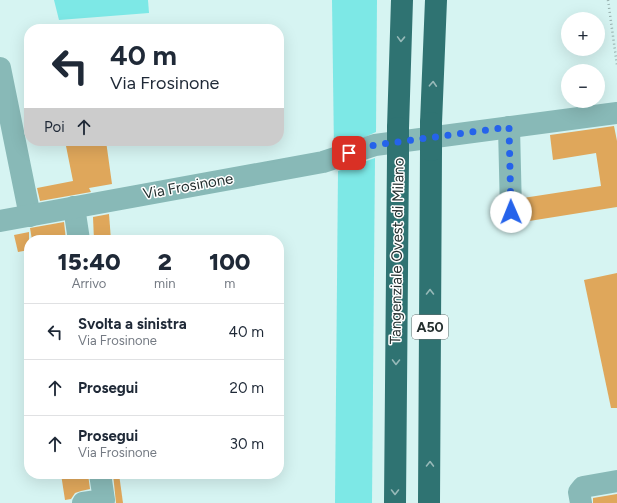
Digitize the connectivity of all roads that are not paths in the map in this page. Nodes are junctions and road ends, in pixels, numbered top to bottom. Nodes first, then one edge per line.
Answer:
1 (437, 4) edge
2 (401, 5) edge
3 (0, 68) edge
4 (617, 113) edge
5 (509, 127) junction
6 (74, 206) junction
7 (511, 212) dead end
8 (30, 216) junction
9 (0, 221) edge
10 (78, 235) edge
11 (101, 479) edge
12 (617, 482) edge
13 (83, 503) edge
14 (395, 503) edge
15 (429, 503) edge
16 (580, 503) edge

15 -> 1 highway, A50, bridge
2 -> 14 highway, Tangenziale Ovest di Milano / A50, bridge
3 - 8 street
4 - 5 street
5 - 6 street, Via Frosinone
5 - 7 street
6 - 8 street, Via Frosinone
6 - 10 street
8 - 9 street, Via Frosinone
11 - 13 street
12 - 16 street

